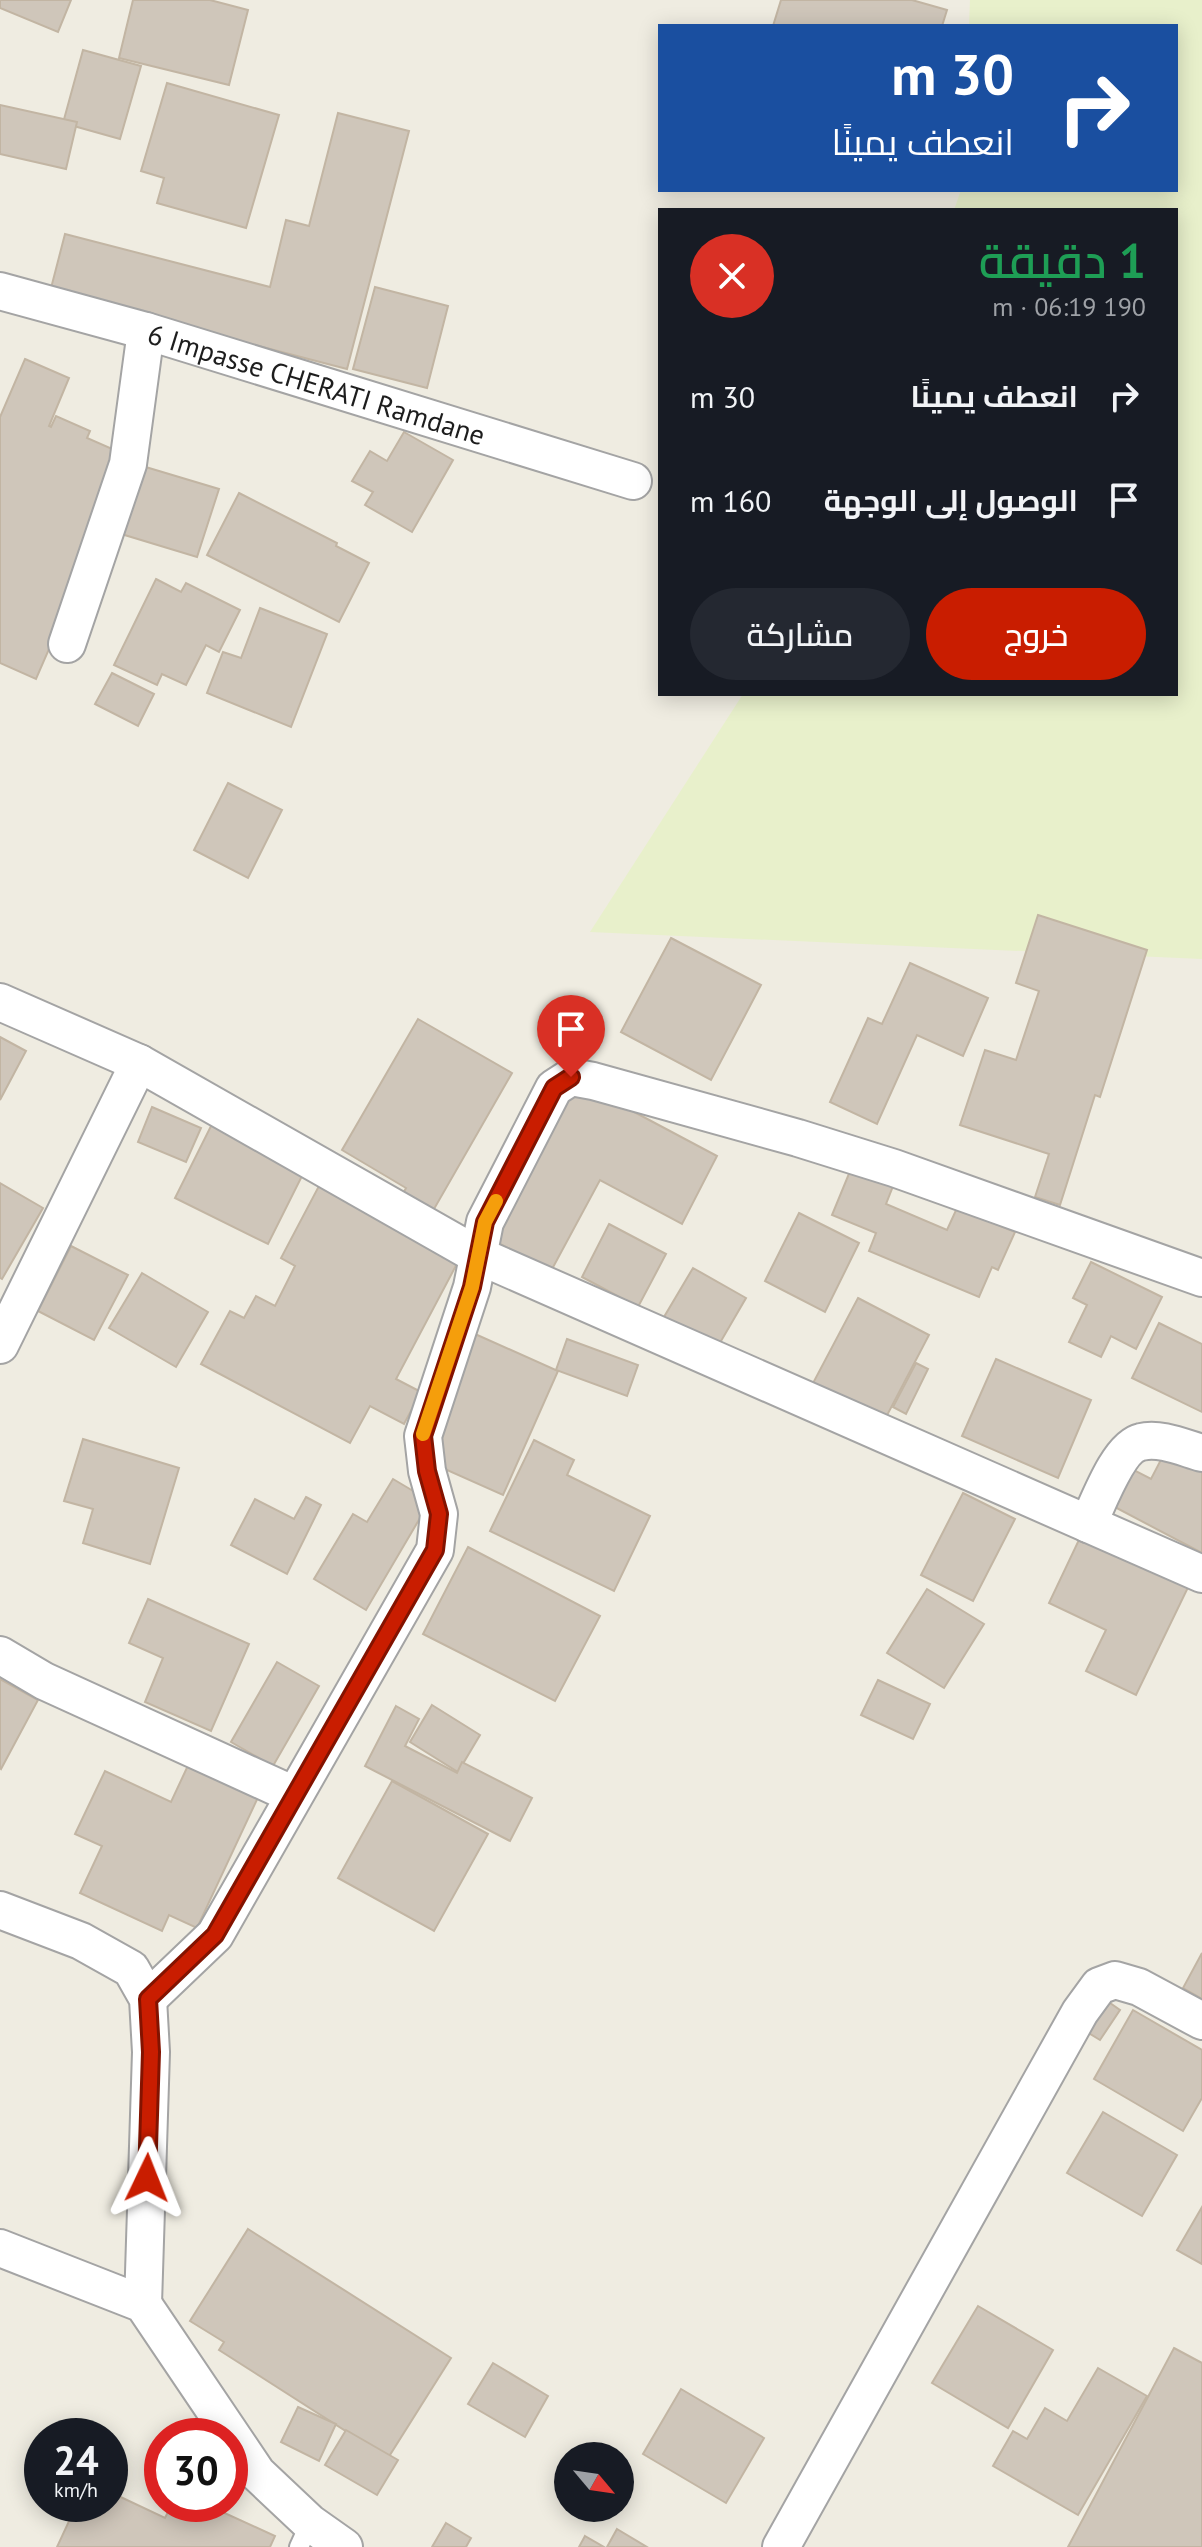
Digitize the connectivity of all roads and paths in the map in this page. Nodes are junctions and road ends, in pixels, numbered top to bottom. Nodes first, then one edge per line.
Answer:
1 (0, 291) edge
2 (146, 331) junction
3 (633, 481) dead end
4 (67, 644) dead end
5 (0, 1002) edge
6 (139, 1063) junction
7 (477, 1255) junction
8 (1202, 1278) edge
9 (0, 1345) edge
10 (1202, 1453) edge
11 (1088, 1524) junction
12 (1202, 1574) edge
13 (0, 1655) edge
14 (294, 1795) junction
15 (0, 1910) edge
16 (148, 1999) junction
17 (1202, 2021) edge
18 (0, 2248) edge
19 (143, 2304) junction
20 (305, 2535) edge
21 (344, 2547) edge
22 (781, 2547) edge

1 - 2 street, 6 Impasse CHERATI Ramdane
2 - 3 street, 6 Impasse CHERATI Ramdane
2 - 4 street
5 - 6 street
6 - 7 street
6 - 9 street
7 - 8 street
7 - 11 street
7 - 14 street
10 - 11 street
11 - 12 street
13 - 14 street
14 - 16 street
15 - 16 street
16 - 19 street
17 - 22 street
18 - 19 street
19 - 20 street
20 - 21 street

